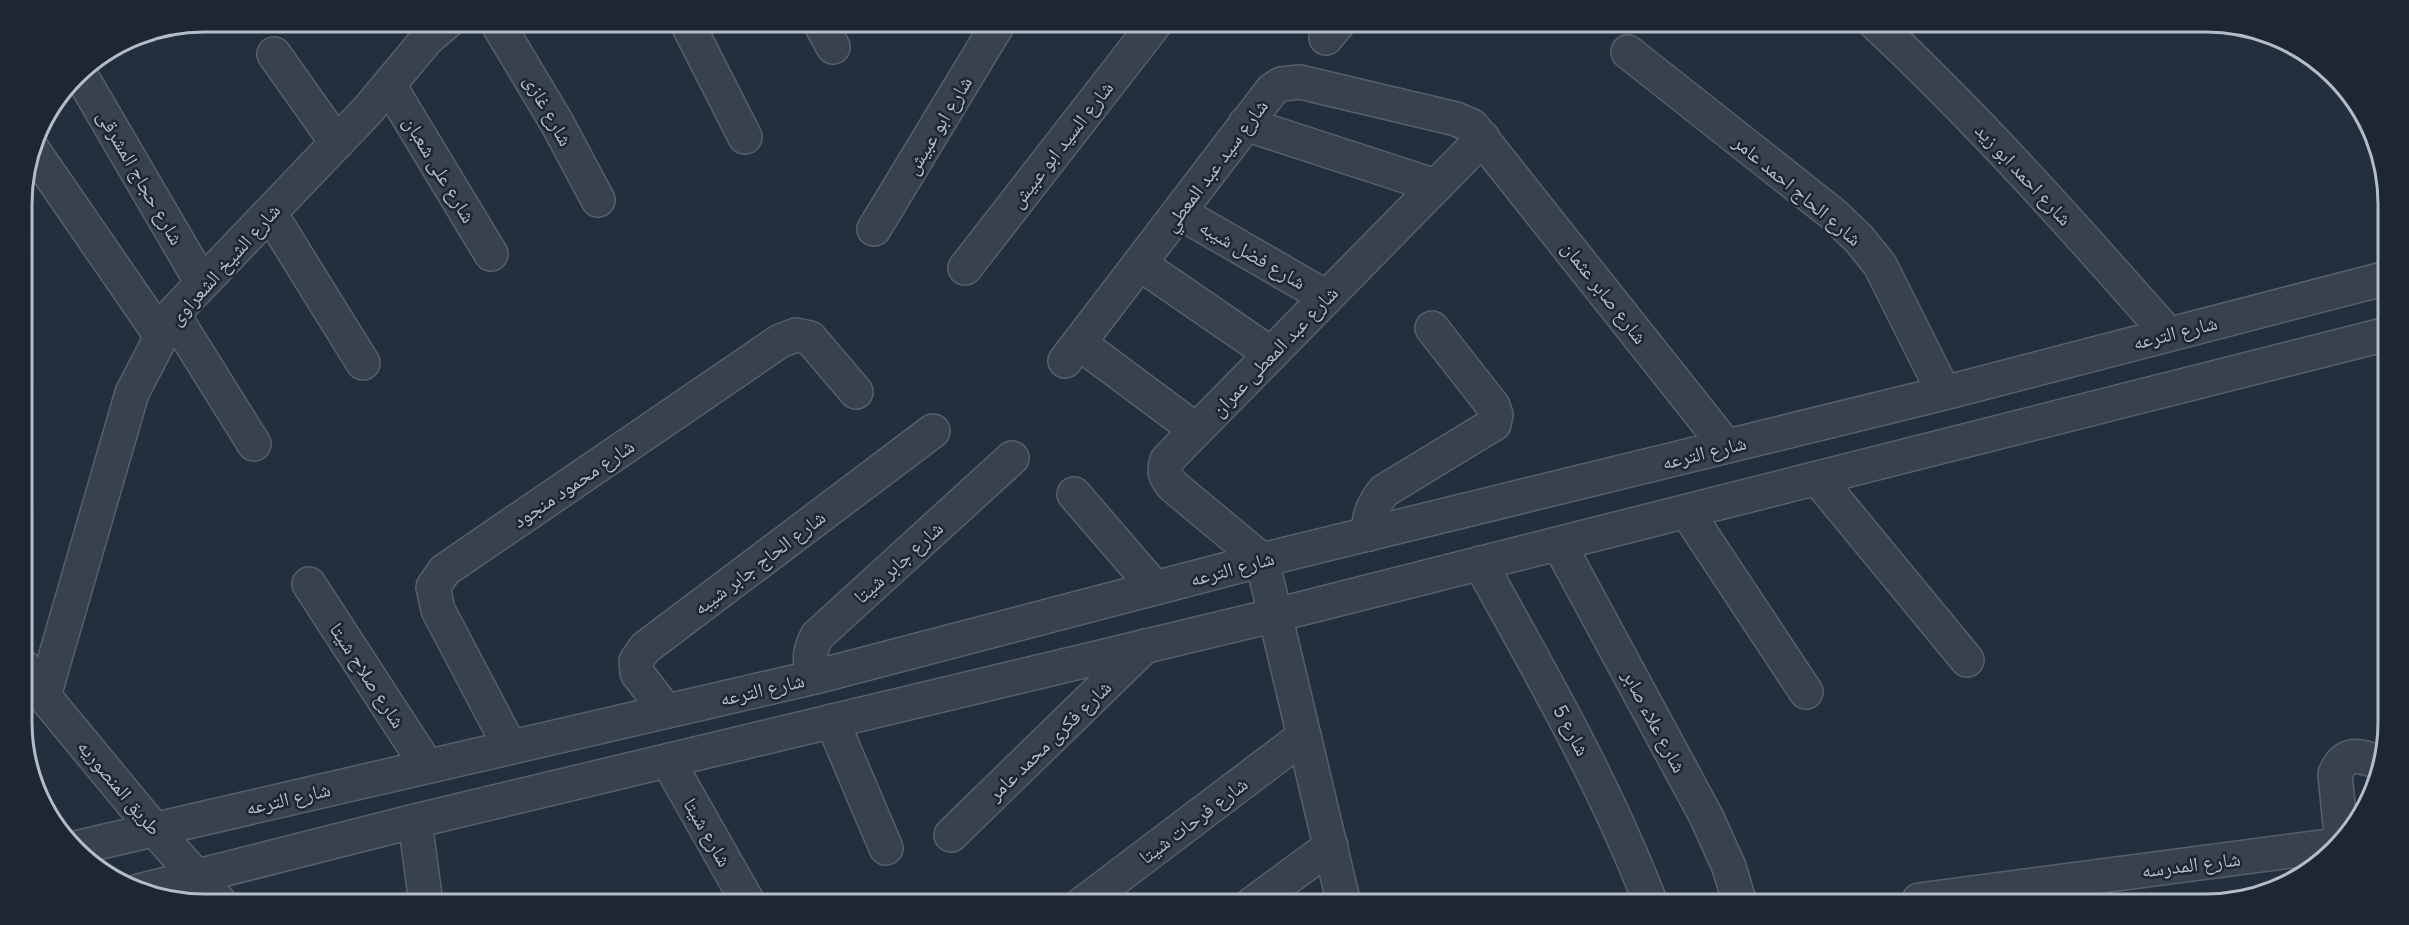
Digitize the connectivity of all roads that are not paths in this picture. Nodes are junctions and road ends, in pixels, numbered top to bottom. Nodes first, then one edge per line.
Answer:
1 (435, 32) edge
2 (503, 32) edge
3 (692, 32) edge
4 (993, 32) edge
5 (1148, 32) edge
6 (1885, 32) edge
7 (1628, 52) dead end
8 (274, 54) dead end
9 (84, 80) edge
10 (388, 85) junction
11 (1245, 124) junction
12 (745, 137) dead end
13 (1483, 138) junction
14 (337, 143) junction
15 (38, 156) edge
16 (1436, 186) junction
17 (598, 200) dead end
18 (1179, 212) junction
19 (270, 213) junction
20 (874, 229) dead end
21 (491, 254) dead end
22 (1140, 264) junction
23 (965, 268) dead end
24 (2378, 280) edge
25 (202, 283) junction
26 (1326, 297) junction
27 (167, 325) junction
28 (1432, 328) dead end
29 (2168, 334) junction
30 (2378, 336) edge
31 (1271, 354) junction
32 (363, 363) dead end
33 (856, 392) dead end
34 (1944, 393) junction
35 (1196, 430) junction
36 (933, 431) dead end
37 (254, 444) dead end
38 (1726, 446) junction
39 (1012, 458) dead end
40 (1818, 479) junction
41 (1074, 494) dead end
42 (1687, 512) junction
43 (1369, 534) junction
44 (1559, 544) junction
45 (1262, 560) junction
46 (1480, 563) junction
47 (309, 584) dead end
48 (1155, 588) junction
49 (1276, 615) junction
50 (1146, 645) junction
51 (1967, 660) dead end
52 (815, 677) junction
53 (32, 679) edge
54 (1806, 692) dead end
55 (44, 696) junction
56 (666, 711) junction
57 (832, 722) junction
58 (1304, 736) junction
59 (510, 747) junction
60 (668, 760) junction
61 (2373, 760) edge
62 (427, 766) junction
63 (415, 821) junction
64 (2342, 826) edge
65 (153, 828) junction
66 (951, 835) dead end
67 (85, 846) edge
68 (1331, 846) junction
69 (2323, 847) edge
70 (886, 848) dead end
71 (194, 875) junction
72 (156, 886) edge
73 (1266, 893) edge
74 (1342, 893) edge
75 (1647, 893) edge
76 (1737, 893) edge
77 (1971, 893) edge
78 (211, 894) edge
79 (425, 894) edge
80 (743, 894) edge
81 (1096, 894) edge

1 - 10 street, شارع الشيخ الشعراوى
2 - 17 street, شارع غازى
3 - 12 street
4 - 20 street, شارع ابو عبيش
5 - 23 street, شارع السيد ابو عبيش
6 - 29 street, شارع احمد ابو زيد
7 - 34 street, شارع الحاج احمد عامر
8 - 14 street
9 - 25 street, شارع حجاج المشرقى
10 - 14 street, شارع الشيخ الشعراوى
10 - 21 street, شارع على شعبان
11 - 13 street, شارع سيد عبد المعطي
11 - 16 street
11 - 18 street, شارع سيد عبد المعطي
13 - 16 street, شارع عبد المعطى عمران
13 - 38 street, شارع صابر عثمان
14 - 19 street, شارع الشيخ الشعراوى
15 - 27 street
16 - 26 street, شارع عبد المعطى عمران
18 - 22 street, شارع سيد عبد المعطي
18 - 26 street, شارع فضل شيبه
19 - 25 street, شارع الشيخ الشعراوى
19 - 32 street
22 - 31 street
22 - 35 street, شارع سيد عبد المعطي
24 - 29 street, شارع الترعه
25 - 27 street, شارع الشيخ الشعراوى
26 - 31 street, شارع عبد المعطى عمران
27 - 37 street
27 - 55 street, شارع الشيخ الشعراوى
28 - 43 street
29 - 34 street, شارع الترعه
30 - 40 street
31 - 35 street, شارع عبد المعطى عمران
33 - 59 street, شارع محمود منجود
34 - 38 street, شارع الترعه
35 - 45 street, شارع عبد المعطى عمران
36 - 56 street, شارع الحاج جابر شيبه
38 - 43 street, شارع الترعه
39 - 52 street, شارع جابر شيتا
40 - 42 street
40 - 51 street
41 - 48 street
42 - 44 street
42 - 54 street
43 - 45 street, شارع الترعه
44 - 46 street
44 - 76 street, شارع علاء صابر
45 - 48 street, شارع الترعه
45 - 49 street
46 - 49 street
46 - 75 street, شارع 5
47 - 62 street, شارع صلاح شيتا
48 - 52 street, شارع الترعه
49 - 50 street
49 - 58 street
50 - 57 street
50 - 66 street, شارع فكرى محمد عامر
52 - 56 street, شارع الترعه
53 - 55 street, طريق المنصوريه
55 - 65 street, طريق المنصوريه
56 - 59 street, شارع الترعه
57 - 60 street
57 - 70 street
58 - 68 street
58 - 81 street, شارع فرحات شيتا
59 - 62 street, شارع الترعه
60 - 63 street
60 - 80 street, شارع شيتا
61 - 64 street, شارع المدرسه
62 - 65 street, شارع الترعه
63 - 71 street
63 - 79 street
65 - 67 street, شارع الترعه
65 - 71 street, طريق المنصوريه
68 - 73 street
68 - 74 street
69 - 77 street, شارع المدرسه
71 - 72 street
71 - 78 street, طريق المنصوريه

